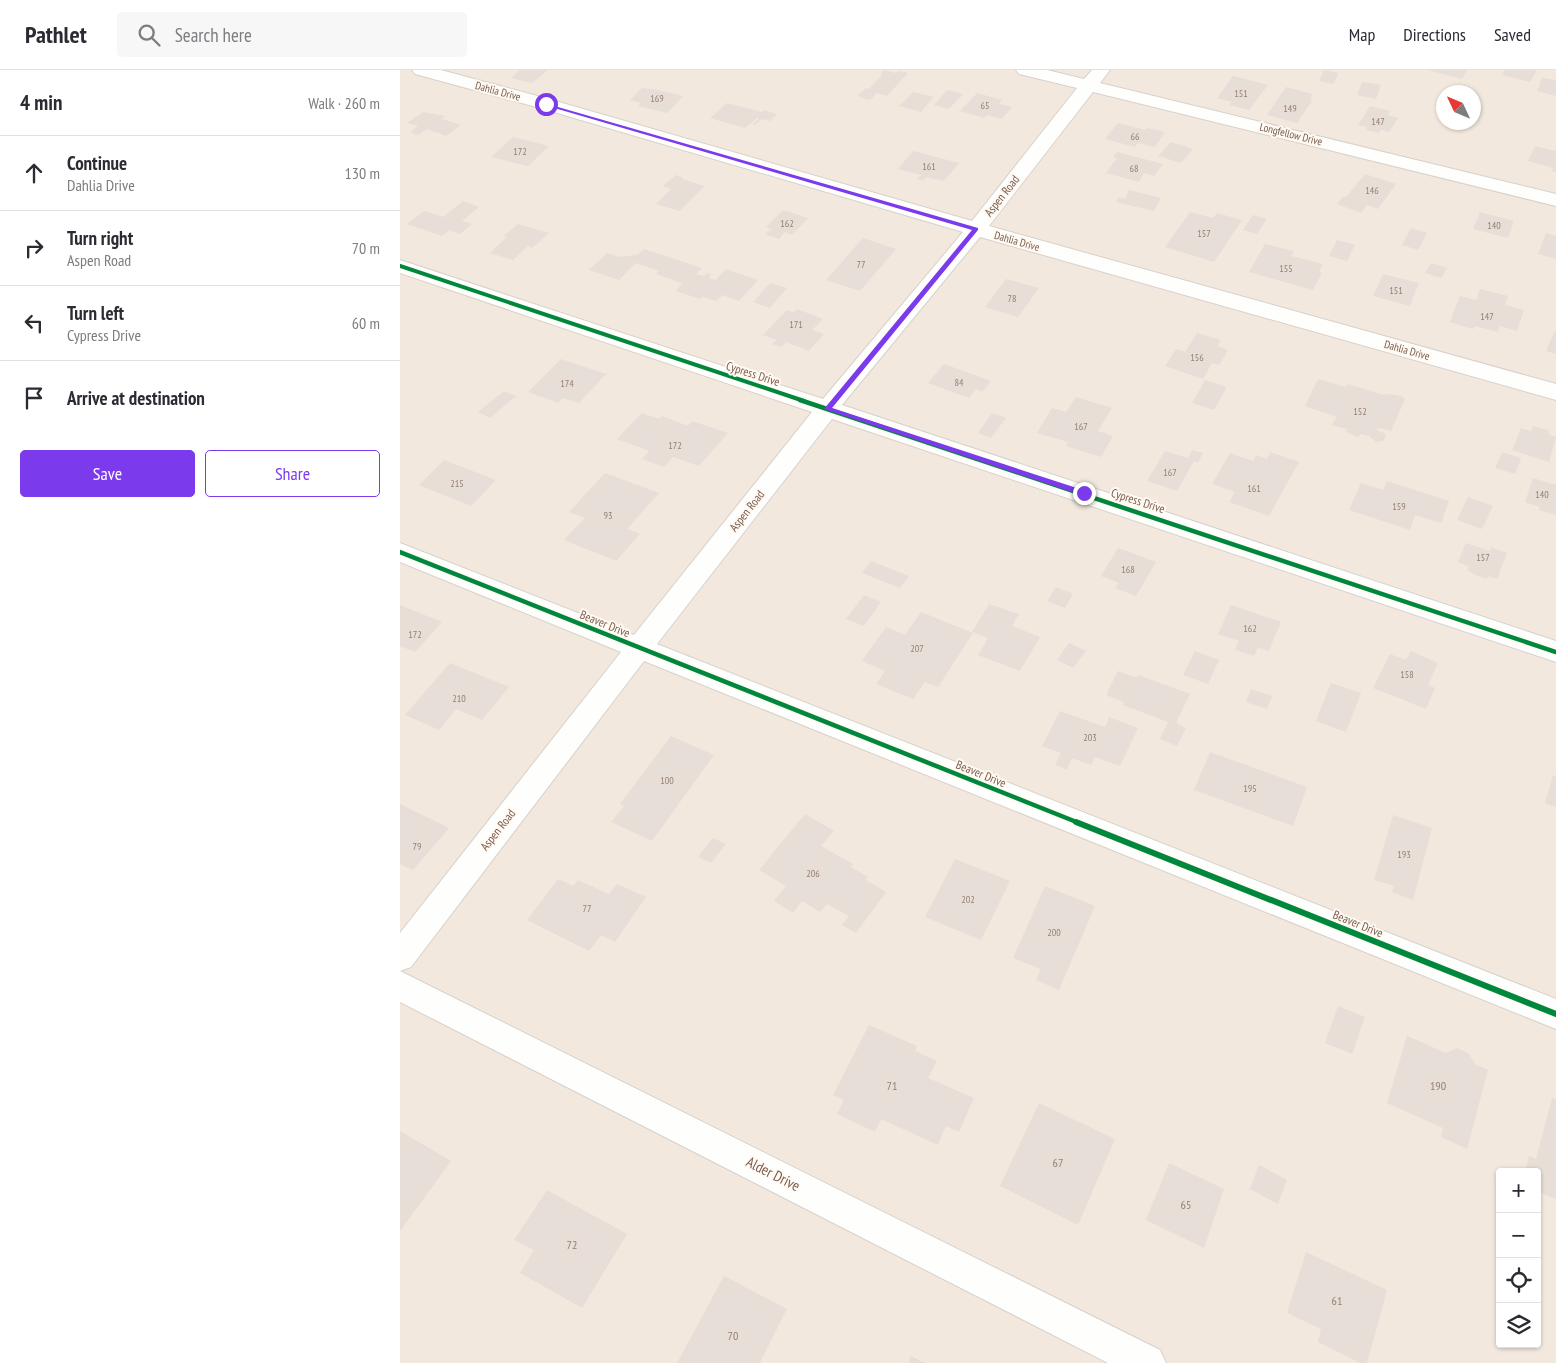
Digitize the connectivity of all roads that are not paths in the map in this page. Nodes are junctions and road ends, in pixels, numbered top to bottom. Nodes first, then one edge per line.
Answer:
1 (421, 70) edge
2 (1025, 70) edge
3 (1095, 78) edge
4 (1556, 200) edge
5 (976, 229) junction
6 (400, 266) edge
7 (1556, 392) edge
8 (827, 409) junction
9 (400, 552) edge
10 (638, 648) junction
11 (1556, 652) edge
12 (400, 958) edge
13 (400, 986) edge
14 (1556, 1014) edge
15 (1147, 1363) edge

1 - 5 street, Dahlia Drive
2 - 3 street, Longfellow Drive
3 - 4 street, Longfellow Drive
3 - 5 street, Aspen Road
5 - 7 street, Dahlia Drive
5 - 8 street, Aspen Road
6 - 8 street, Cypress Drive
8 - 10 street, Aspen Road
8 - 11 street, Cypress Drive
9 - 10 street, Beaver Drive
10 - 12 street, Aspen Road
10 - 14 street, Beaver Drive
13 - 15 street, Alder Drive

